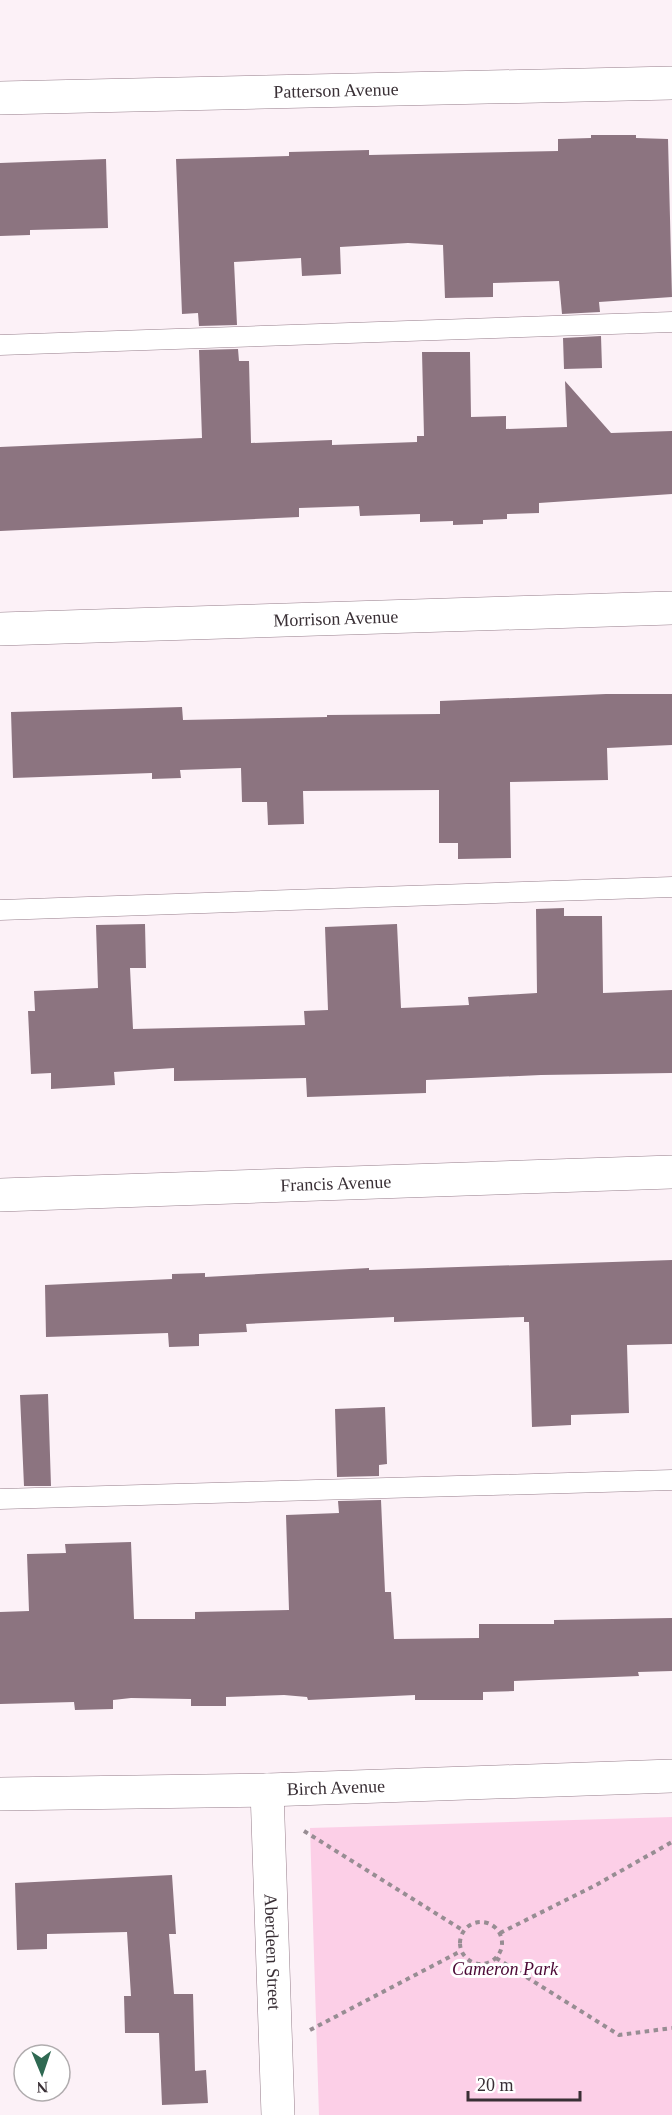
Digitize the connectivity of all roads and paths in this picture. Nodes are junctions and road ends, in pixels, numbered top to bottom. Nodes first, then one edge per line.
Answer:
1 (672, 83) edge
2 (0, 98) edge
3 (672, 322) edge
4 (0, 345) edge
5 (672, 608) edge
6 (0, 629) edge
7 (672, 887) edge
8 (0, 910) edge
9 (672, 1172) edge
10 (0, 1196) edge
11 (672, 1480) edge
12 (0, 1499) edge
13 (672, 1776) edge
14 (0, 1794) edge
15 (267, 1799) junction
16 (672, 1842) edge
17 (464, 1931) junction
18 (500, 1933) junction
19 (461, 1951) junction
20 (496, 1958) junction
21 (672, 2028) edge
22 (276, 2048) junction
23 (278, 2115) edge

1 - 2 street, Patterson Avenue
3 - 4 lane
5 - 6 street, Morrison Avenue
7 - 8 lane
9 - 10 street, Francis Avenue
11 - 12 lane
13 - 15 street, Birch Avenue
14 - 15 street, Birch Avenue
15 - 17 path
15 - 22 street, Aberdeen Street
16 - 18 path
17 - 18 path
17 - 19 path
18 - 20 path
19 - 20 path
19 - 22 path
20 - 21 path
22 - 23 street, Aberdeen Street

